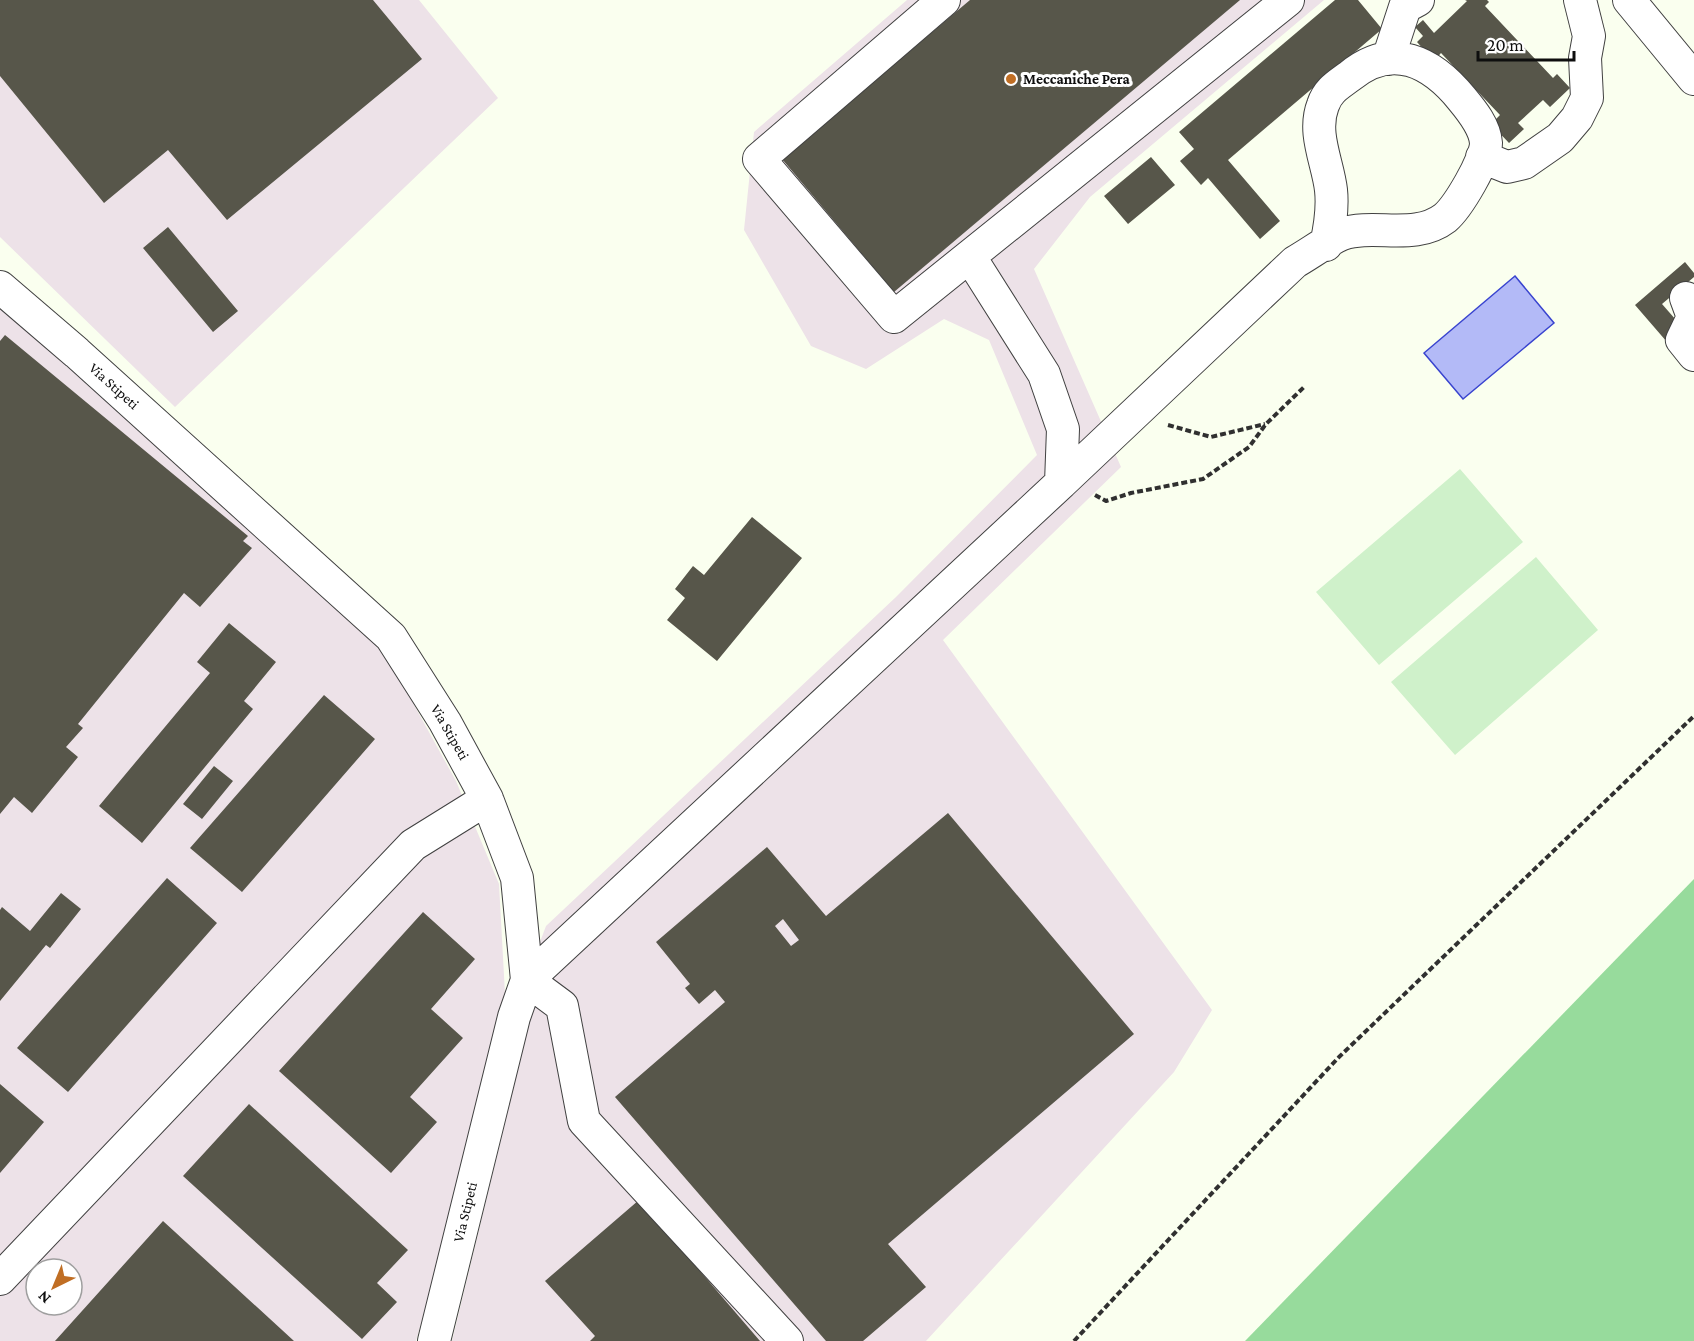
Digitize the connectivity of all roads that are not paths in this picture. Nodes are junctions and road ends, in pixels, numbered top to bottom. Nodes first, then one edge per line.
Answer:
1 (944, 0) edge
2 (1288, 0) edge
3 (1418, 0) edge
4 (1580, 0) edge
5 (1629, 0) edge
6 (1388, 58) junction
7 (1694, 79) edge
8 (1482, 157) junction
9 (1326, 244) junction
10 (970, 257) junction
11 (0, 287) edge
12 (1686, 298) dead end
13 (1694, 355) edge
14 (1063, 482) junction
15 (487, 799) junction
16 (527, 980) junction
17 (0, 1279) edge
18 (434, 1341) edge
19 (787, 1341) edge

1 - 10 street
2 - 10 street
3 - 6 street
4 - 8 street
5 - 7 street
6 - 8 street
6 - 9 street
8 - 9 street
9 - 14 street
10 - 14 street
11 - 15 street, Via Stipeti
12 - 13 street
14 - 16 street
15 - 16 street, Via Stipeti
15 - 17 street
16 - 18 street, Via Stipeti
16 - 19 street

